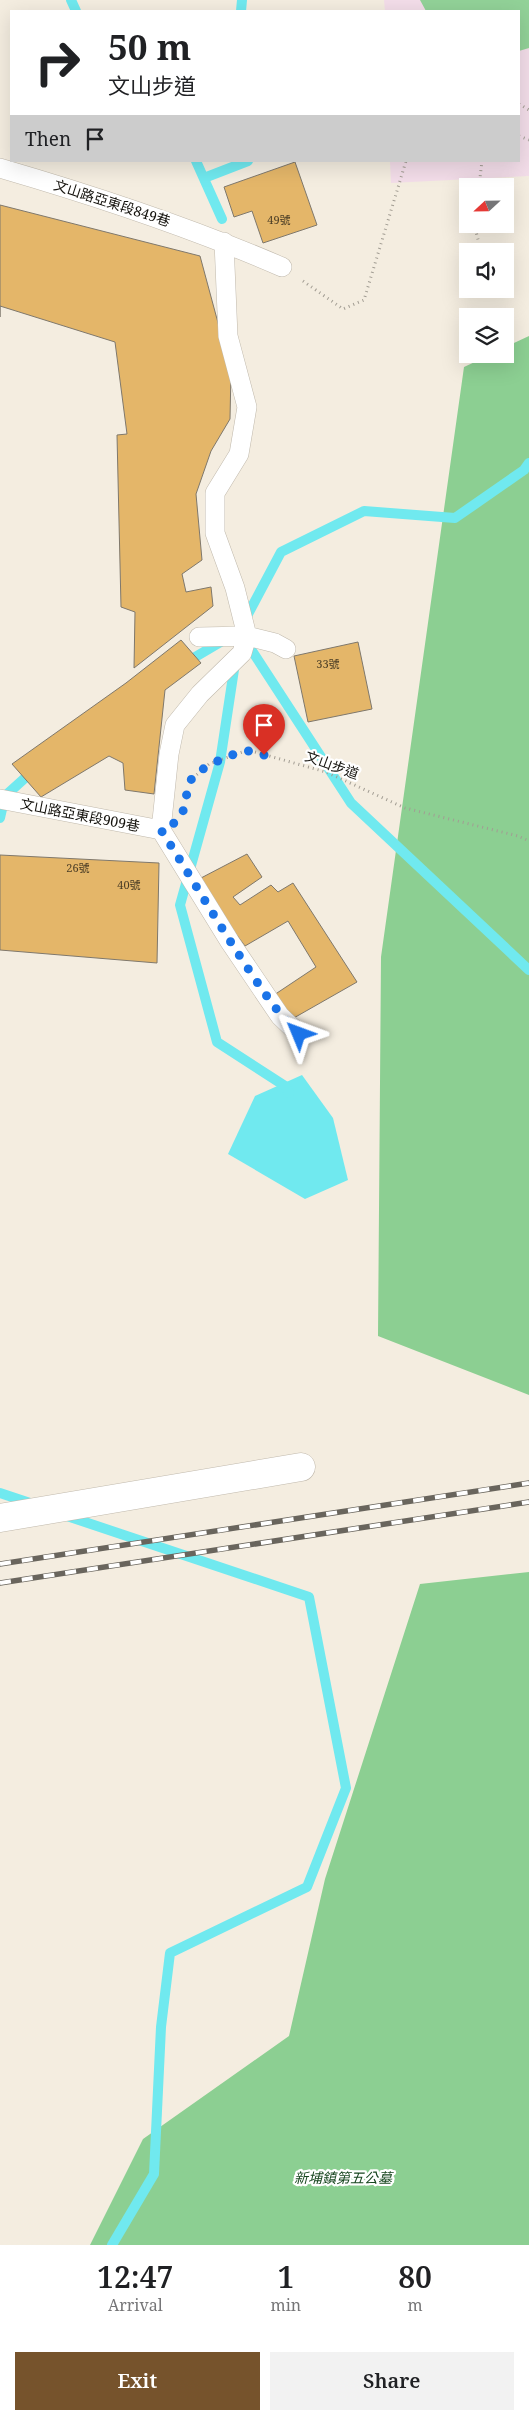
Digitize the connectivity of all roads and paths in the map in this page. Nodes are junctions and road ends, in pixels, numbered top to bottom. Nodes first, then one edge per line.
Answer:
1 (406, 162) edge
2 (482, 162) edge
3 (0, 168) edge
4 (480, 178) edge
5 (224, 242) junction
6 (282, 267) joint
7 (247, 636) junction
8 (199, 637) dead end
9 (286, 649) dead end
10 (190, 786) dead end
11 (0, 799) edge
12 (161, 830) junction
13 (529, 841) edge
14 (299, 1034) dead end
15 (301, 1467) dead end
16 (0, 1518) edge

1 - 6 path
2 - 4 path
3 - 5 lane, 文山路亞東段849巷
5 - 6 lane, 文山路亞東段849巷
5 - 7 lane
7 - 8 lane
7 - 9 lane
7 - 12 lane
10 - 13 path, 文山步道
11 - 12 lane, 文山路亞東段909巷
12 - 14 lane
15 - 16 street

